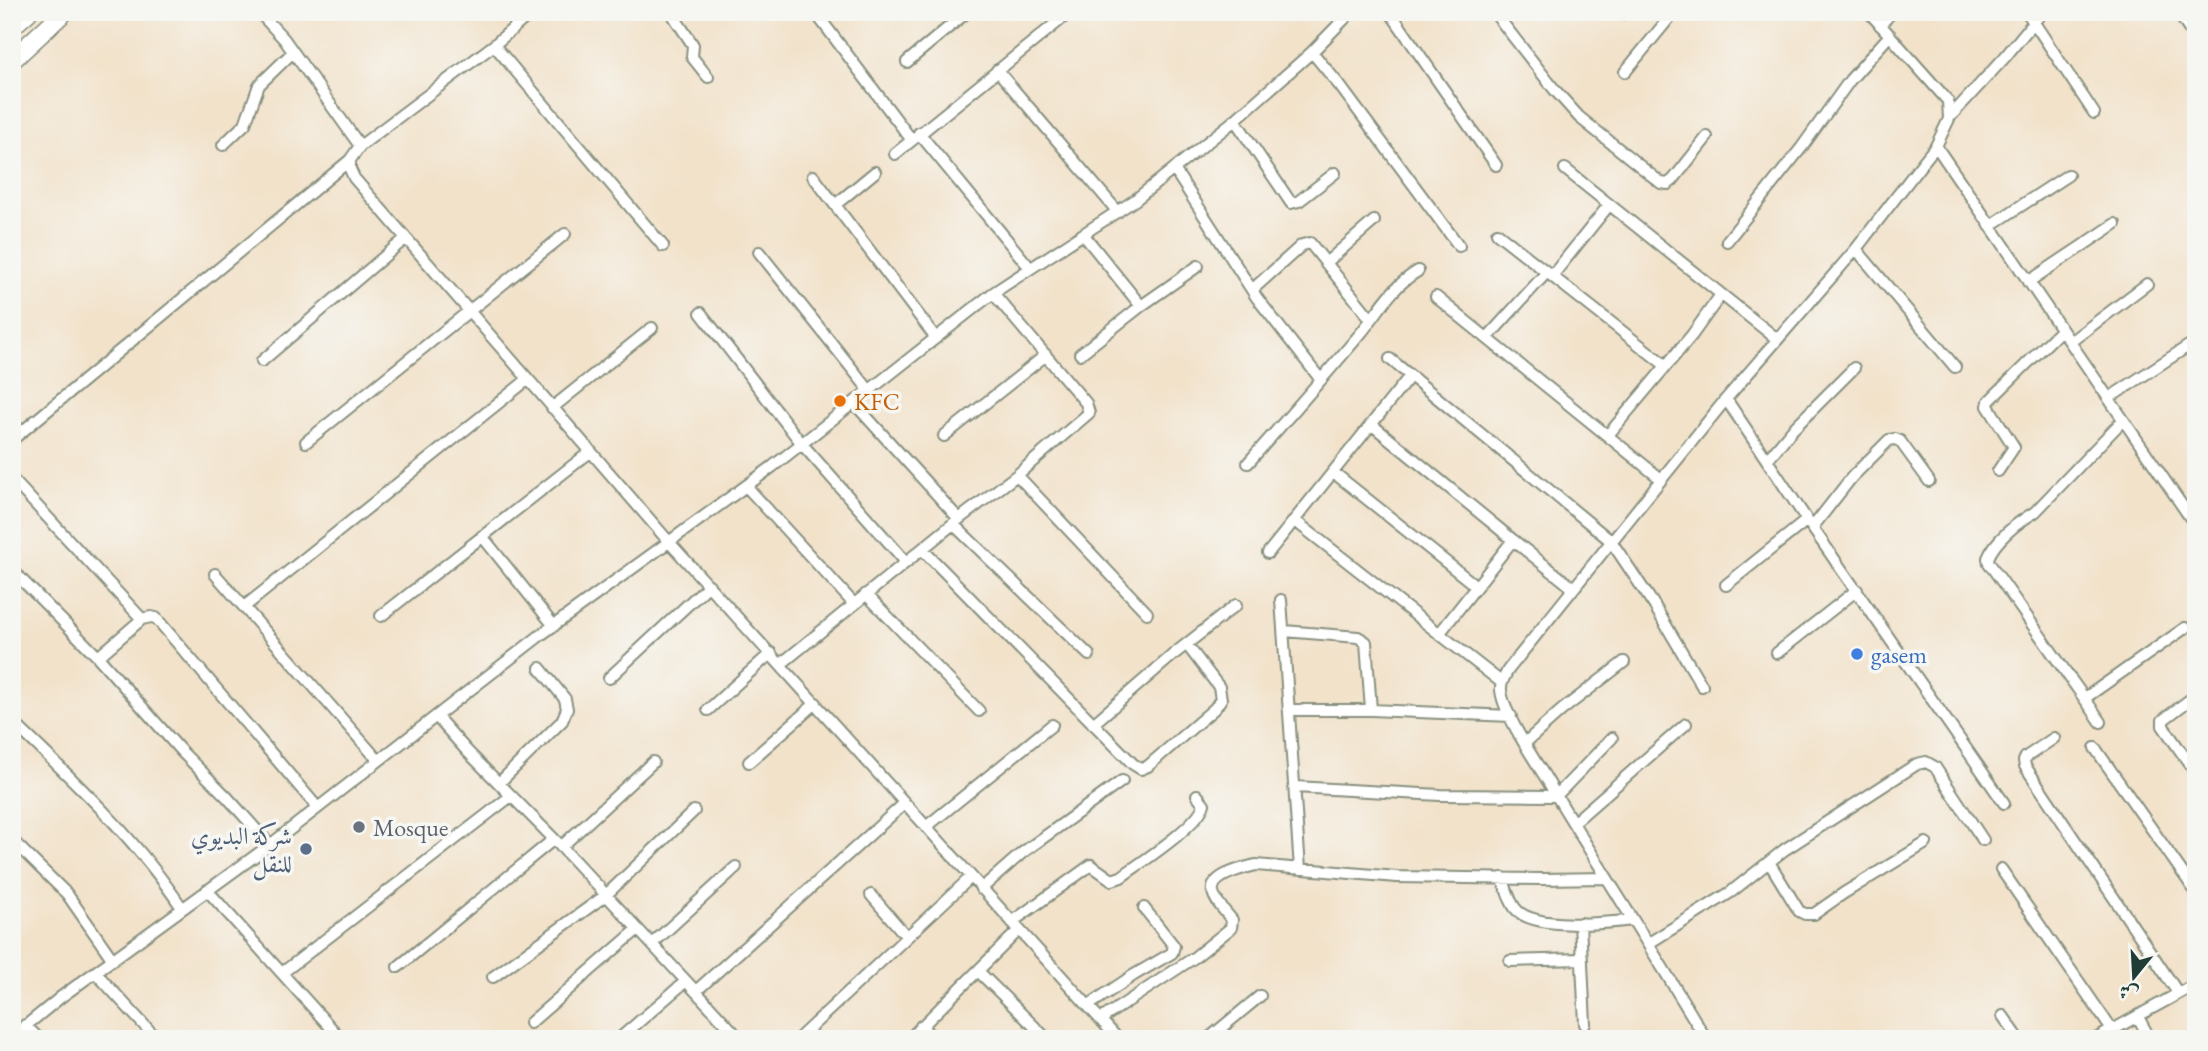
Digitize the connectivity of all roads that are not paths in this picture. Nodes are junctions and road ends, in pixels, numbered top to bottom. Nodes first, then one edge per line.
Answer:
1 (28, 12) edge
2 (64, 12) edge
3 (259, 12) edge
4 (532, 12) edge
5 (671, 12) edge
6 (967, 12) edge
7 (1070, 12) edge
8 (1351, 12) edge
9 (1390, 12) edge
10 (1494, 12) edge
11 (1674, 12) edge
12 (1869, 12) edge
13 (1892, 12) edge
14 (2179, 12) edge
15 (2034, 15) edge
16 (818, 16) dead end
17 (1880, 25) junction
18 (12, 26) edge
19 (1890, 35) junction
20 (2196, 38) edge
21 (494, 45) junction
22 (293, 52) junction
23 (1312, 52) junction
24 (12, 60) edge
25 (907, 62) dead end
26 (997, 70) junction
27 (1625, 72) dead end
28 (708, 77) dead end
29 (2094, 113) dead end
30 (1949, 119) junction
31 (1235, 120) junction
32 (915, 136) junction
33 (1707, 137) dead end
34 (223, 145) dead end
35 (360, 146) junction
36 (1936, 146) junction
37 (895, 154) dead end
38 (350, 160) junction
39 (1496, 164) dead end
40 (1174, 169) junction
41 (1564, 169) dead end
42 (875, 172) dead end
43 (1335, 173) dead end
44 (2068, 175) dead end
45 (813, 176) dead end
46 (835, 205) junction
47 (1609, 205) junction
48 (1118, 212) junction
49 (1374, 221) dead end
50 (2115, 224) dead end
51 (1990, 226) junction
52 (1497, 233) dead end
53 (565, 234) dead end
54 (1083, 234) junction
55 (407, 238) junction
56 (1727, 241) dead end
57 (663, 246) dead end
58 (1459, 246) dead end
59 (1856, 249) junction
60 (759, 253) dead end
61 (1327, 262) junction
62 (1198, 266) dead end
63 (1030, 268) junction
64 (1418, 271) dead end
65 (1549, 274) junction
66 (2028, 282) junction
67 (2147, 284) dead end
68 (1252, 290) junction
69 (993, 293) junction
70 (1720, 296) junction
71 (1436, 297) dead end
72 (1141, 306) junction
73 (470, 310) junction
74 (701, 313) dead end
75 (1371, 319) junction
76 (652, 328) dead end
77 (2061, 330) junction
78 (936, 338) junction
79 (1487, 338) junction
80 (1777, 339) junction
81 (2196, 341) edge
82 (2070, 342) junction
83 (1080, 354) dead end
84 (1045, 355) junction
85 (1390, 359) dead end
86 (261, 361) dead end
87 (1665, 365) junction
88 (1955, 367) dead end
89 (1854, 368) dead end
90 (1410, 376) junction
91 (527, 380) junction
92 (1321, 380) junction
93 (869, 390) junction
94 (1726, 398) junction
95 (2109, 398) junction
96 (854, 402) junction
97 (552, 408) junction
98 (2123, 420) junction
99 (1371, 424) junction
100 (1608, 435) junction
101 (944, 436) dead end
102 (12, 440) edge
103 (306, 442) dead end
104 (802, 444) junction
105 (590, 452) junction
106 (1767, 460) junction
107 (1248, 463) dead end
108 (1998, 471) dead end
109 (1333, 472) junction
110 (1017, 475) junction
111 (12, 479) edge
112 (1661, 479) junction
113 (1929, 481) dead end
114 (746, 486) junction
115 (1294, 520) junction
116 (956, 522) junction
117 (1810, 524) junction
118 (2196, 526) edge
119 (482, 536) junction
120 (1513, 540) junction
121 (1611, 541) junction
122 (670, 543) junction
123 (922, 549) junction
124 (1268, 553) dead end
125 (906, 562) junction
126 (12, 570) edge
127 (215, 575) dead end
128 (709, 585) junction
129 (1726, 585) dead end
130 (1476, 586) junction
131 (1573, 588) junction
132 (1857, 590) junction
133 (866, 594) junction
134 (1282, 600) dead end
135 (855, 604) junction
136 (1236, 605) dead end
137 (244, 607) junction
138 (1147, 613) dead end
139 (381, 616) dead end
140 (142, 619) junction
141 (554, 625) junction
142 (2185, 628) dead end
143 (1284, 631) junction
144 (1439, 634) junction
145 (1187, 645) junction
146 (771, 653) junction
147 (1777, 653) dead end
148 (1089, 655) dead end
149 (98, 657) junction
150 (1624, 662) dead end
151 (781, 664) junction
152 (540, 668) dead end
153 (609, 678) dead end
154 (1501, 682) junction
155 (1702, 686) dead end
156 (2196, 695) edge
157 (2085, 698) junction
158 (816, 703) junction
159 (708, 710) dead end
160 (979, 710) dead end
161 (1290, 710) junction
162 (1371, 710) junction
163 (436, 716) junction
164 (1511, 716) junction
165 (12, 721) edge
166 (2101, 722) dead end
167 (1052, 724) dead end
168 (1093, 724) junction
169 (1686, 724) dead end
170 (1612, 738) dead end
171 (2054, 738) dead end
172 (1525, 743) junction
173 (2095, 748) dead end
174 (378, 760) junction
175 (653, 762) dead end
176 (749, 762) dead end
177 (2196, 773) edge
178 (1122, 781) dead end
179 (499, 783) junction
180 (1295, 787) junction
181 (1197, 795) dead end
182 (511, 796) junction
183 (1556, 796) junction
184 (905, 803) junction
185 (2004, 803) dead end
186 (317, 807) junction
187 (694, 811) dead end
188 (1573, 823) junction
189 (926, 827) junction
190 (12, 840) edge
191 (1983, 840) dead end
192 (558, 843) junction
193 (1926, 843) dead end
194 (270, 845) junction
195 (1769, 862) junction
196 (736, 867) dead end
197 (1300, 869) junction
198 (2001, 869) dead end
199 (971, 877) junction
200 (1502, 878) junction
201 (1605, 878) junction
202 (981, 889) junction
203 (207, 890) junction
204 (2196, 892) edge
205 (606, 895) junction
206 (871, 895) dead end
207 (182, 908) junction
208 (1144, 908) dead end
209 (1633, 919) junction
210 (1580, 923) junction
211 (1015, 926) junction
212 (638, 929) junction
213 (907, 937) junction
214 (1649, 943) junction
215 (652, 944) junction
216 (1582, 959) junction
217 (113, 960) junction
218 (1510, 961) dead end
219 (398, 967) dead end
220 (978, 971) junction
221 (96, 973) junction
222 (282, 973) junction
223 (493, 977) dead end
224 (686, 981) junction
225 (2196, 984) edge
226 (696, 991) junction
227 (2178, 993) junction
228 (1260, 996) dead end
229 (1089, 1005) junction
230 (2003, 1016) dead end
231 (2138, 1017) junction
232 (1101, 1019) junction
233 (530, 1023) dead end
234 (1586, 1024) dead end
235 (25, 1025) junction
236 (921, 1027) junction
237 (2112, 1030) junction
238 (12, 1037) edge
239 (619, 1038) edge
240 (39, 1039) edge
241 (157, 1039) edge
242 (341, 1039) edge
243 (740, 1039) edge
244 (798, 1039) edge
245 (909, 1039) edge
246 (934, 1039) edge
247 (1047, 1039) edge
248 (1118, 1039) edge
249 (1209, 1039) edge
250 (1706, 1039) edge
251 (2019, 1039) edge
252 (2096, 1039) edge
253 (2150, 1039) edge

1 - 18 highway
2 - 24 highway
3 - 22 street
4 - 21 street
5 - 28 street
6 - 25 street
7 - 26 street
8 - 23 street
9 - 39 street
10 - 33 street
11 - 27 street
12 - 17 street
13 - 17 street
14 - 20 street
15 - 29 street
15 - 30 street
16 - 32 street
17 - 19 street
19 - 30 street
19 - 56 street
21 - 35 street
21 - 57 street
22 - 34 street
22 - 35 street
23 - 31 street
23 - 58 street
26 - 32 street
26 - 48 street
30 - 36 street
31 - 40 street
31 - 43 street
32 - 37 street
32 - 63 street
35 - 38 street
36 - 51 street
36 - 59 street
38 - 55 street
38 - 102 street
40 - 48 street
40 - 68 street
41 - 47 street
42 - 46 street
44 - 51 street
45 - 46 street
46 - 78 street
47 - 65 street
47 - 70 street
48 - 54 street
49 - 61 street
50 - 66 street
51 - 66 street
52 - 65 street
53 - 73 street
54 - 63 street
54 - 72 street
55 - 73 street
55 - 86 street
59 - 80 street
59 - 88 street
60 - 93 street
61 - 68 street
61 - 75 street
62 - 72 street
63 - 69 street
64 - 75 street
65 - 79 street
65 - 87 street
66 - 77 street
67 - 82 street
68 - 92 street
69 - 78 street
69 - 84 street
70 - 80 street
70 - 87 street
71 - 79 street
72 - 83 street
73 - 91 street
73 - 103 street
74 - 104 street
75 - 92 street
76 - 97 street
77 - 82 street
77 - 108 street
78 - 93 street
79 - 100 street
80 - 94 street
81 - 95 street
82 - 95 street
84 - 101 street
84 - 110 street
85 - 90 street
87 - 100 street
89 - 106 street
90 - 99 street
90 - 121 street
91 - 97 street
91 - 137 street
92 - 107 street
93 - 96 street
94 - 106 street
94 - 112 street
95 - 98 street
96 - 104 street
96 - 116 street
97 - 105 street
98 - 118 street
98 - 157 street
99 - 109 street
99 - 120 street
100 - 112 street
104 - 114 street
104 - 125 street
105 - 119 street
105 - 122 street
106 - 117 street
109 - 115 street
109 - 130 street
110 - 116 street
110 - 138 street
111 - 140 street
112 - 121 street
113 - 117 street
114 - 122 street
114 - 135 street
115 - 124 street
115 - 144 street
116 - 123 street
116 - 148 street
117 - 129 street
117 - 132 street
119 - 139 street
119 - 141 street
120 - 130 street
120 - 131 street
121 - 131 street
121 - 155 street
122 - 128 street
122 - 141 street
123 - 125 street
123 - 168 street
125 - 133 street
126 - 149 street
127 - 137 street
128 - 146 street
128 - 153 street
130 - 144 street
131 - 154 street
132 - 147 street
132 - 185 street
133 - 135 street
133 - 160 street
134 - 143 street
135 - 151 street
136 - 145 street
137 - 174 street
140 - 149 street
140 - 186 street
141 - 163 street
142 - 157 street
143 - 161 street
143 - 162 street
144 - 154 street
145 - 168 street
145 - 168 street
146 - 151 street
146 - 159 street
149 - 194 street
150 - 172 street
151 - 158 street
152 - 179 street
154 - 164 street
156 - 177 street
157 - 166 street
158 - 176 street
158 - 184 street
161 - 162 street
161 - 180 street
162 - 164 street
163 - 174 street
163 - 179 street
164 - 172 street
165 - 207 street
167 - 189 street
169 - 188 street
170 - 183 street
171 - 227 street
172 - 183 street
173 - 204 street
174 - 186 street
175 - 192 street
178 - 202 street
179 - 182 street
180 - 183 street
180 - 197 street
181 - 211 street
182 - 192 street
182 - 222 street
183 - 188 street
184 - 189 street
184 - 226 street
186 - 194 street
187 - 205 street
188 - 201 street
189 - 199 street
190 - 217 street
191 - 195 street
192 - 205 street
192 - 219 street
193 - 195 street
194 - 203 street
195 - 214 street
196 - 215 street
197 - 200 street
197 - 232 street
198 - 237 street
199 - 202 street
199 - 213 street
200 - 201 street
200 - 210 street
201 - 209 street
202 - 211 street
203 - 207 street
203 - 222 street
205 - 212 street
205 - 223 street
206 - 213 street
207 - 217 street
208 - 229 street
209 - 210 street
209 - 214 street
210 - 216 street
211 - 220 street
211 - 229 street
212 - 215 street
212 - 233 street
213 - 244 street
214 - 250 street
215 - 224 street
216 - 218 street
216 - 234 street
217 - 221 street
220 - 236 street
220 - 247 street
221 - 235 street
221 - 241 street
222 - 242 street
224 - 226 street
224 - 239 street
225 - 227 street
226 - 243 street
227 - 231 street
228 - 249 street
229 - 232 street
230 - 251 street
231 - 237 street
231 - 253 street
232 - 248 street
235 - 238 street
235 - 240 street
236 - 245 street
236 - 246 street
237 - 252 street

